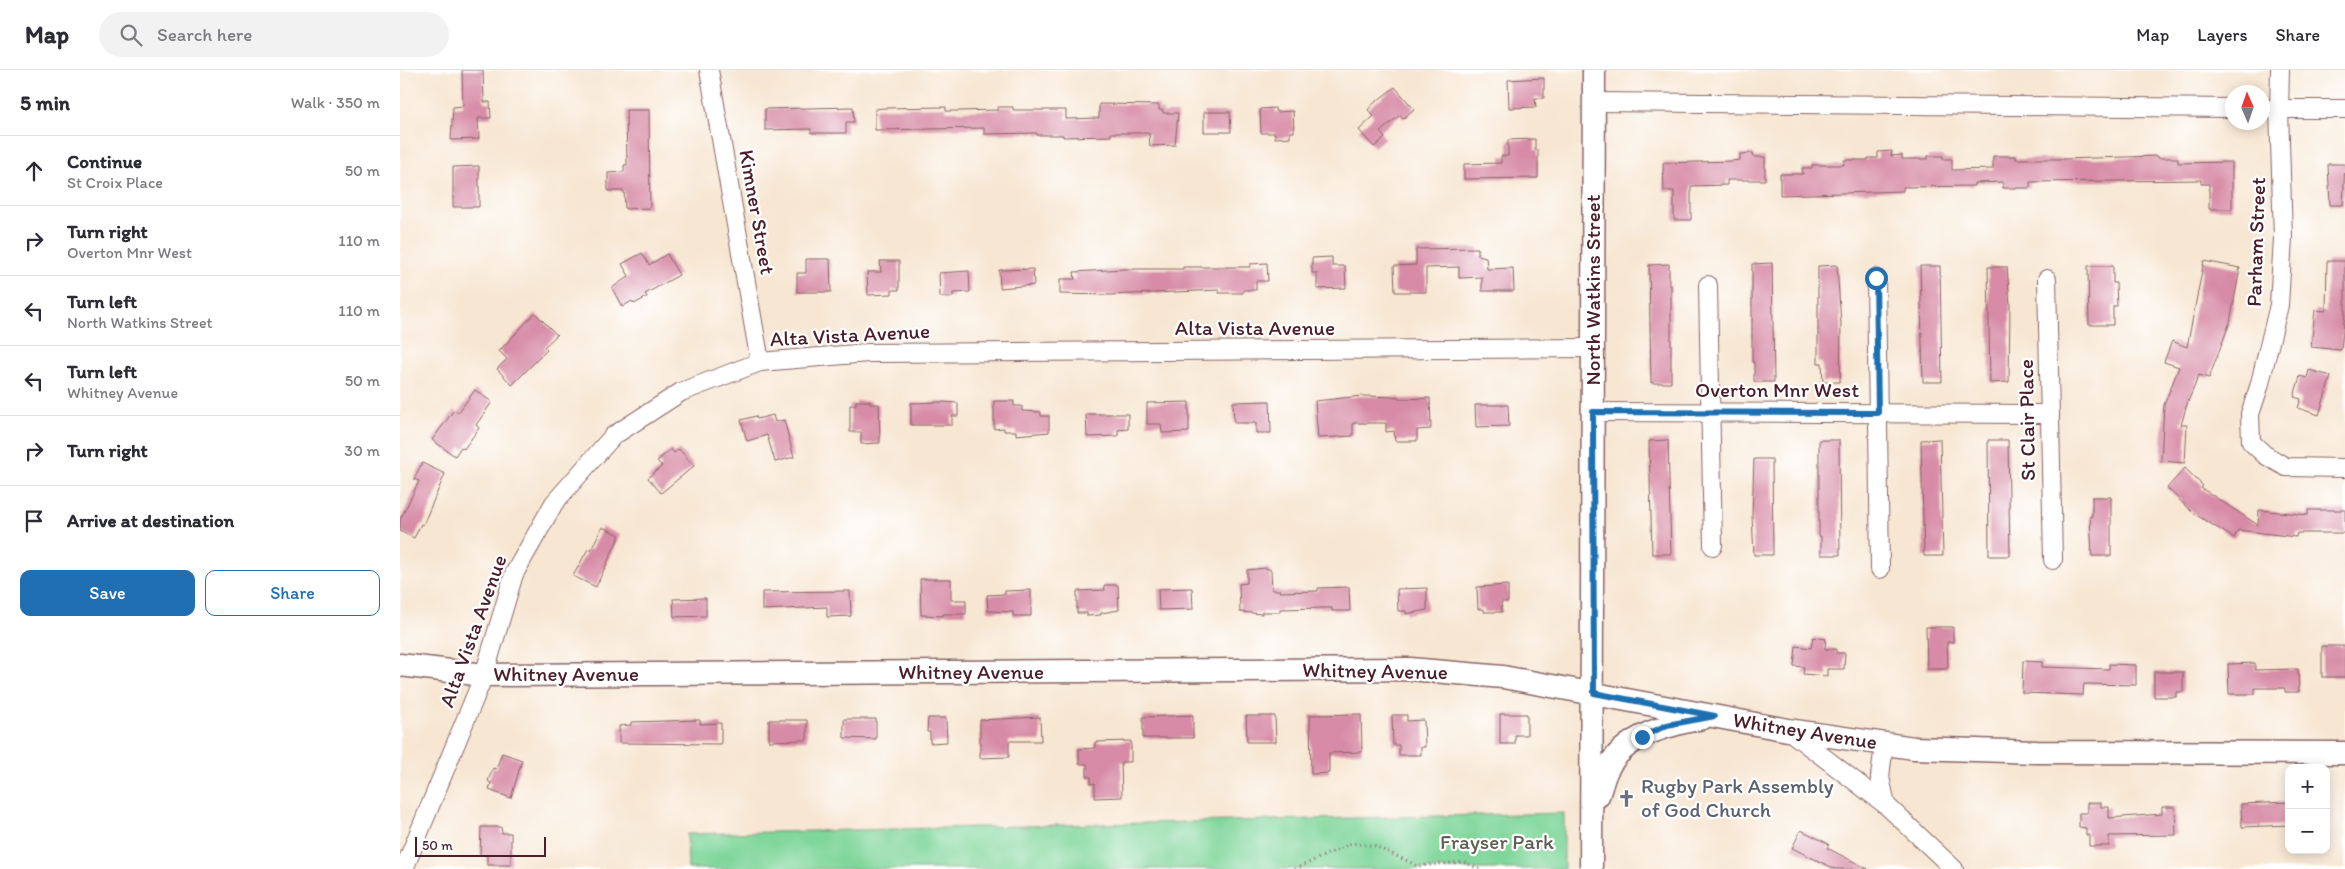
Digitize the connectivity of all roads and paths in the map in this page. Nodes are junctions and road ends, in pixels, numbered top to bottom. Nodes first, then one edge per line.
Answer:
1 (709, 70) edge
2 (1594, 70) edge
3 (2280, 70) edge
4 (1594, 102) junction
5 (2225, 108) edge
6 (2271, 109) edge
7 (2345, 109) edge
8 (1876, 278) dead end
9 (2047, 278) dead end
10 (1708, 285) dead end
11 (1593, 348) junction
12 (760, 362) junction
13 (1593, 412) junction
14 (1710, 412) junction
15 (1878, 413) junction
16 (2050, 414) junction
17 (2345, 468) edge
18 (1713, 546) dead end
19 (2053, 560) dead end
20 (1880, 569) dead end
21 (400, 665) edge
22 (484, 674) junction
23 (1594, 693) junction
24 (1715, 716) junction
25 (1788, 730) junction
26 (1884, 744) junction
27 (2345, 753) edge
28 (1886, 805) junction
29 (1592, 814) junction
30 (404, 869) edge
31 (1294, 869) edge
32 (1479, 869) edge
33 (1591, 869) edge
34 (1954, 869) edge

1 - 12 street, Kimner Street
2 - 4 main road, North Watkins Street
3 - 6 street, Parham Street
4 - 5 street
4 - 11 main road, North Watkins Street
6 - 7 street
6 - 17 street, Parham Street
8 - 15 street
9 - 16 street, St Clair Place
10 - 14 street
11 - 12 street, Alta Vista Avenue
11 - 13 main road, North Watkins Street
12 - 22 street, Alta Vista Avenue
13 - 14 street, Overton Mnr West
13 - 23 main road, North Watkins Street
14 - 15 street, Overton Mnr West
14 - 18 street
15 - 16 street, Overton Mnr West
15 - 20 street
16 - 19 street, St Clair Place
21 - 22 main road, Whitney Avenue
22 - 23 main road, Whitney Avenue
22 - 30 street, Alta Vista Avenue
23 - 24 main road, Whitney Avenue
23 - 29 main road, North Watkins Street
24 - 25 main road, Whitney Avenue
24 - 29 main road
25 - 26 main road, Whitney Avenue
25 - 28 street
26 - 27 main road, Whitney Avenue
26 - 28 street
28 - 34 street
29 - 33 main road, North Watkins Street
31 - 32 path

